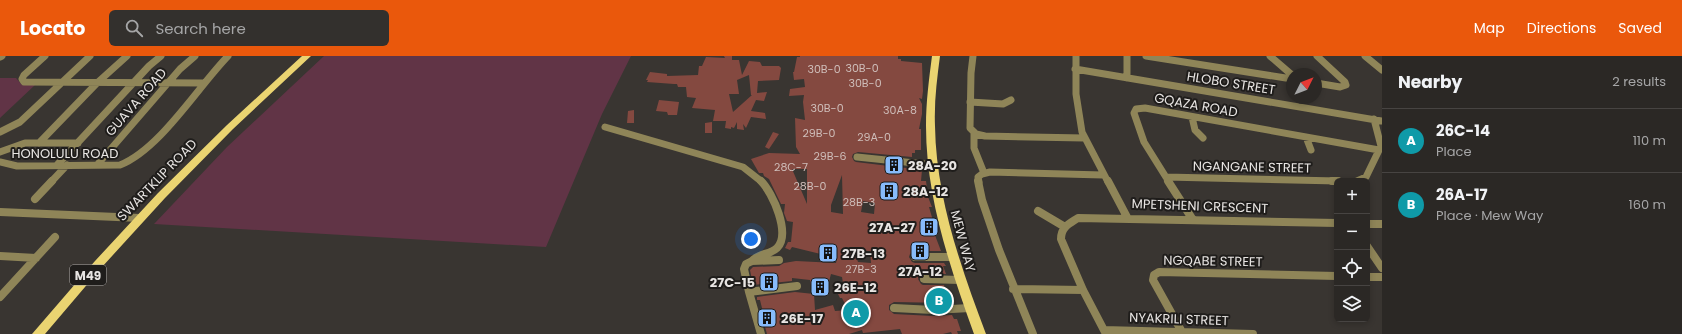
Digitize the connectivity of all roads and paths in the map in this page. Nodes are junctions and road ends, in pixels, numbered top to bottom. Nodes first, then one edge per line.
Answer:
1 (45, 56) edge
2 (90, 56) edge
3 (127, 56) edge
4 (162, 56) edge
5 (195, 56) edge
6 (228, 56) edge
7 (307, 56) edge
8 (936, 56) edge
9 (974, 56) edge
10 (1076, 56) edge
11 (1127, 56) edge
12 (1146, 56) edge
13 (1270, 56) edge
14 (1317, 56) edge
15 (1365, 56) edge
16 (1176, 58) edge
17 (1075, 69) junction
18 (1382, 70) edge
19 (1286, 71) edge
20 (1127, 78) junction
21 (1286, 78) edge
22 (60, 83) junction
23 (97, 83) junction
24 (134, 83) junction
25 (168, 83) junction
26 (203, 83) junction
27 (1322, 84) edge
28 (1011, 100) dead end
29 (970, 102) junction
30 (1192, 117) junction
31 (1378, 120) edge
32 (604, 127) dead end
33 (0, 132) edge
34 (974, 132) junction
35 (1306, 137) junction
36 (1084, 138) junction
37 (1203, 138) dead end
38 (39, 143) junction
39 (78, 143) junction
40 (1311, 150) dead end
41 (1379, 150) junction
42 (0, 152) edge
43 (858, 156) dead end
44 (0, 162) edge
45 (8, 165) junction
46 (58, 165) junction
47 (67, 165) junction
48 (97, 165) junction
49 (934, 165) junction
50 (0, 170) edge
51 (984, 173) junction
52 (1103, 175) junction
53 (1166, 177) junction
54 (1364, 178) edge
55 (1334, 181) edge
56 (35, 200) dead end
57 (1038, 211) dead end
58 (0, 212) edge
59 (1127, 217) junction
60 (140, 218) junction
61 (1192, 220) junction
62 (1334, 223) edge
63 (1370, 224) edge
64 (1382, 224) edge
65 (1065, 227) junction
66 (55, 237) dead end
67 (1370, 249) edge
68 (0, 256) edge
69 (1378, 256) edge
70 (915, 257) dead end
71 (952, 257) junction
72 (36, 258) junction
73 (779, 260) dead end
74 (752, 261) junction
75 (1382, 268) edge
76 (1334, 276) edge
77 (1370, 277) edge
78 (1382, 278) edge
79 (924, 279) dead end
80 (960, 280) junction
81 (797, 286) dead end
82 (1013, 289) junction
83 (1083, 290) junction
84 (748, 292) junction
85 (0, 297) edge
86 (894, 308) dead end
87 (970, 308) junction
88 (1105, 332) edge
89 (1182, 332) junction
90 (38, 334) edge
91 (761, 334) edge
92 (980, 334) edge
93 (1033, 334) edge
94 (1253, 334) edge

1 - 22 street
2 - 22 street
3 - 23 street
4 - 24 street
5 - 25 street, GUAVA ROAD
6 - 26 street, HONOLULU ROAD
7 - 60 main road, SWARTKLIP ROAD / M49
8 - 49 main road, MEW WAY
9 - 29 street
10 - 17 street
11 - 20 street
12 - 16 street
13 - 19 street
14 - 27 street
15 - 18 street
16 - 21 street
17 - 20 street, HLOBO STREET
17 - 36 street
20 - 31 street, HLOBO STREET
22 - 23 street
22 - 33 street
23 - 24 street
23 - 38 street
24 - 25 street
24 - 39 street
25 - 26 street
25 - 48 street, GUAVA ROAD
26 - 48 street, HONOLULU ROAD
28 - 29 street
29 - 34 street
30 - 35 street, GQAZA ROAD
30 - 37 street
30 - 53 street, GQAZA ROAD
31 - 41 street
32 - 74 street
34 - 36 street
34 - 51 street
35 - 40 street
35 - 41 street, GQAZA ROAD
36 - 52 street
38 - 39 street
38 - 42 street
39 - 46 street
41 - 54 street
43 - 49 street
44 - 45 street, HONOLULU ROAD
45 - 46 street, HONOLULU ROAD
45 - 50 street
46 - 47 street, HONOLULU ROAD
47 - 48 street, HONOLULU ROAD
47 - 56 street
49 - 71 main road, MEW WAY
51 - 52 street
51 - 82 street
52 - 59 street
53 - 55 street, NGANGANE STREET
53 - 61 street, GQAZA ROAD
57 - 65 street
58 - 60 street
59 - 61 street, MPETSHENI CRESCENT
59 - 65 street, MPETSHENI CRESCENT
60 - 90 main road, SWARTKLIP ROAD / M49
61 - 62 street, MPETSHENI CRESCENT
63 - 64 street
65 - 83 street
66 - 72 street
67 - 69 street
68 - 72 street
69 - 75 street
70 - 71 street
71 - 80 main road, MEW WAY
72 - 85 street
73 - 74 street
74 - 84 street
76 - 89 street, NGQABE STREET
77 - 78 street
79 - 80 street
80 - 87 main road, MEW WAY
81 - 84 street
82 - 83 street
82 - 93 street
83 - 88 street
84 - 91 street
86 - 87 street
87 - 92 main road, MEW WAY
88 - 89 street, NYAKRILI STREET
89 - 94 street, NYAKRILI STREET

